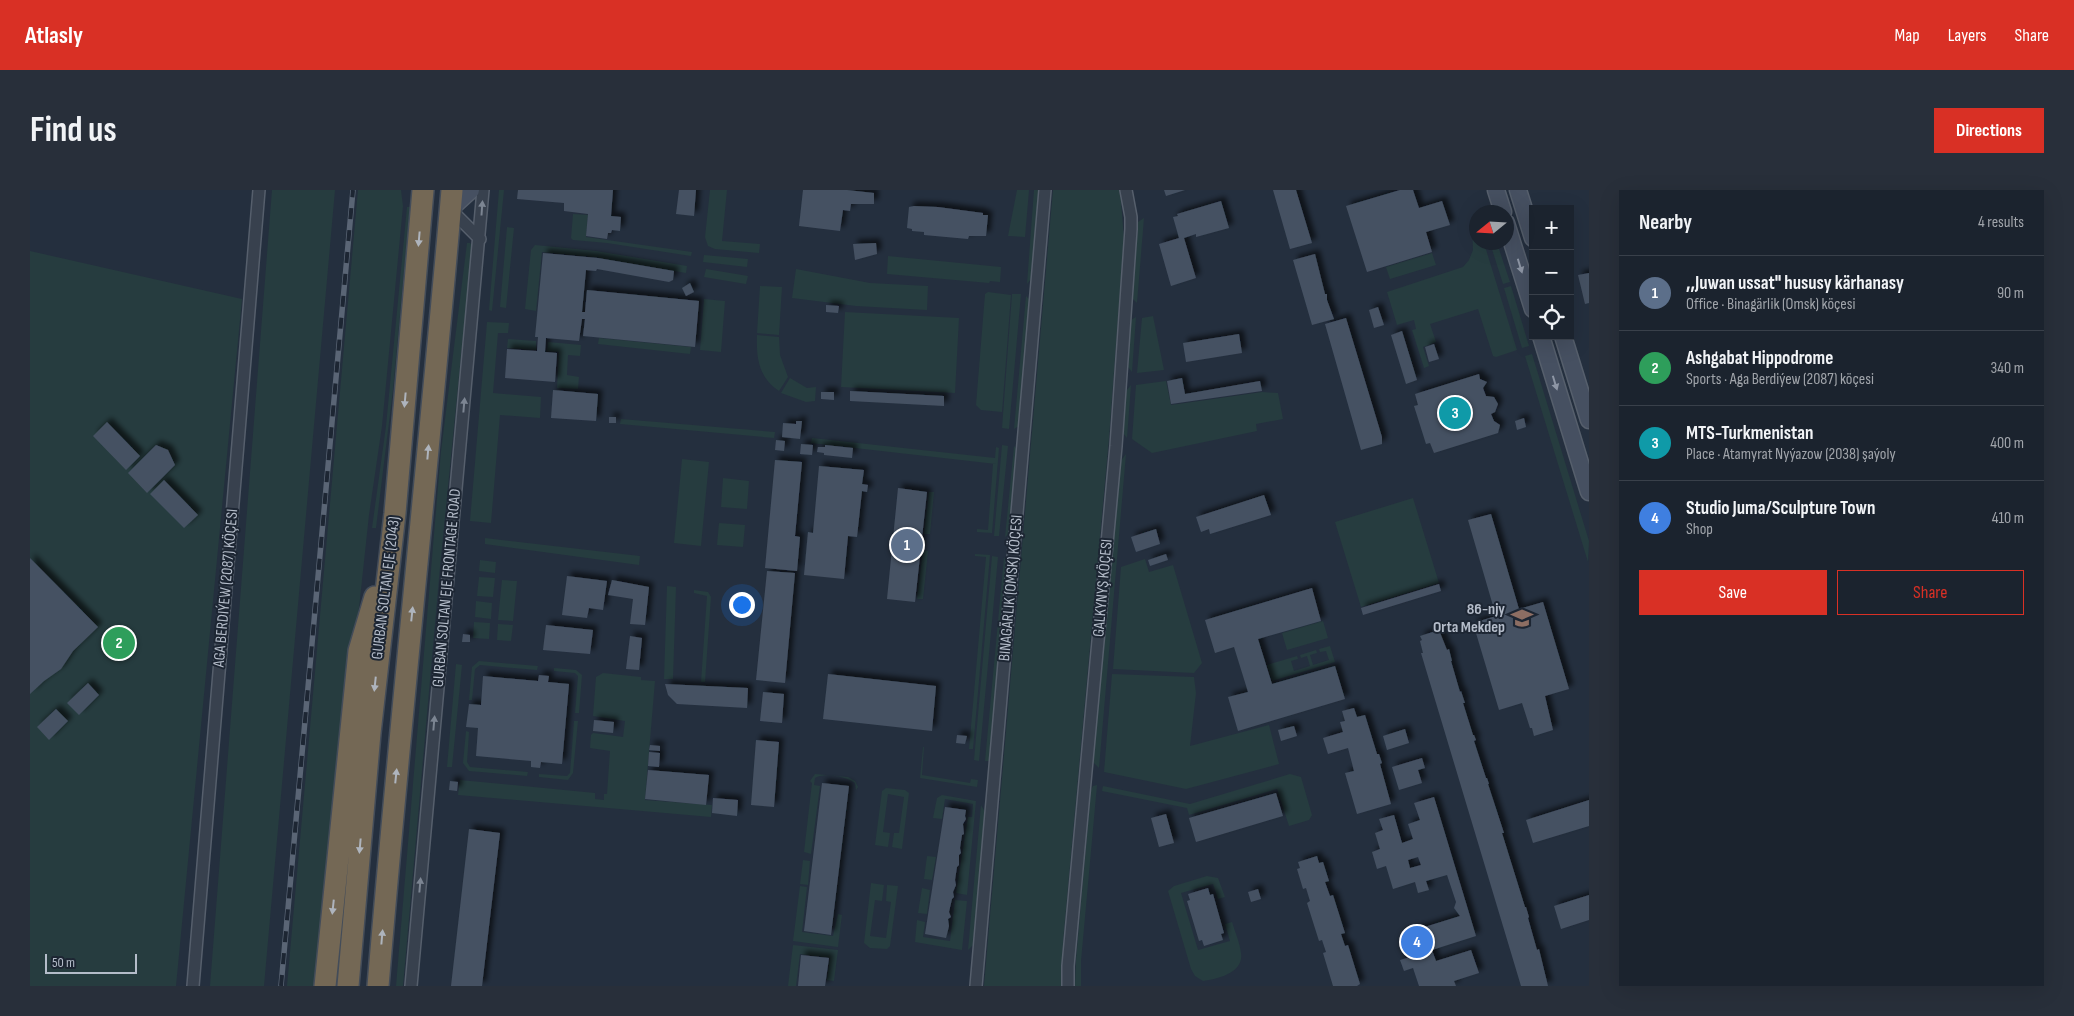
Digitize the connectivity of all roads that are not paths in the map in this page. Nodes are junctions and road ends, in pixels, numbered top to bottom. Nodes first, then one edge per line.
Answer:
1 (259, 190) edge
2 (423, 190) edge
3 (471, 190) edge
4 (483, 190) edge
5 (1045, 190) edge
6 (1126, 190) edge
7 (1496, 190) edge
8 (1518, 190) edge
9 (451, 199) edge
10 (1501, 205) edge
11 (1529, 225) edge
12 (480, 239) junction
13 (1514, 248) edge
14 (1529, 296) edge
15 (1542, 340) edge
16 (1564, 340) edge
17 (1589, 420) edge
18 (1589, 492) edge
19 (390, 549) junction
20 (326, 981) edge
21 (193, 986) edge
22 (348, 986) edge
23 (378, 986) edge
24 (411, 986) edge
25 (976, 986) edge
26 (1068, 986) edge

1 - 21 street, AGA BERDIÝEW (2087) KÖÇESI
2 -> 19 highway, GURBAN SOLTAN EJE (2043)
3 - 9 main road
12 -> 4 street, GURBAN SOLTAN EJE FRONTAGE ROAD
5 - 25 street, BINAGÄRLIK (OMSK) KÖÇESI
6 - 26 street, GALKYNYŞ KÖÇESI
7 - 10 main road
8 - 11 main road
9 - 12 street
23 -> 9 highway, GURBAN SOLTAN EJE (2043)
24 -> 12 street, GURBAN SOLTAN EJE FRONTAGE ROAD
13 -> 14 main road
15 -> 18 main road
16 - 17 main road
19 -> 20 highway
19 -> 22 highway, GURBAN SOLTAN EJE (2043)

